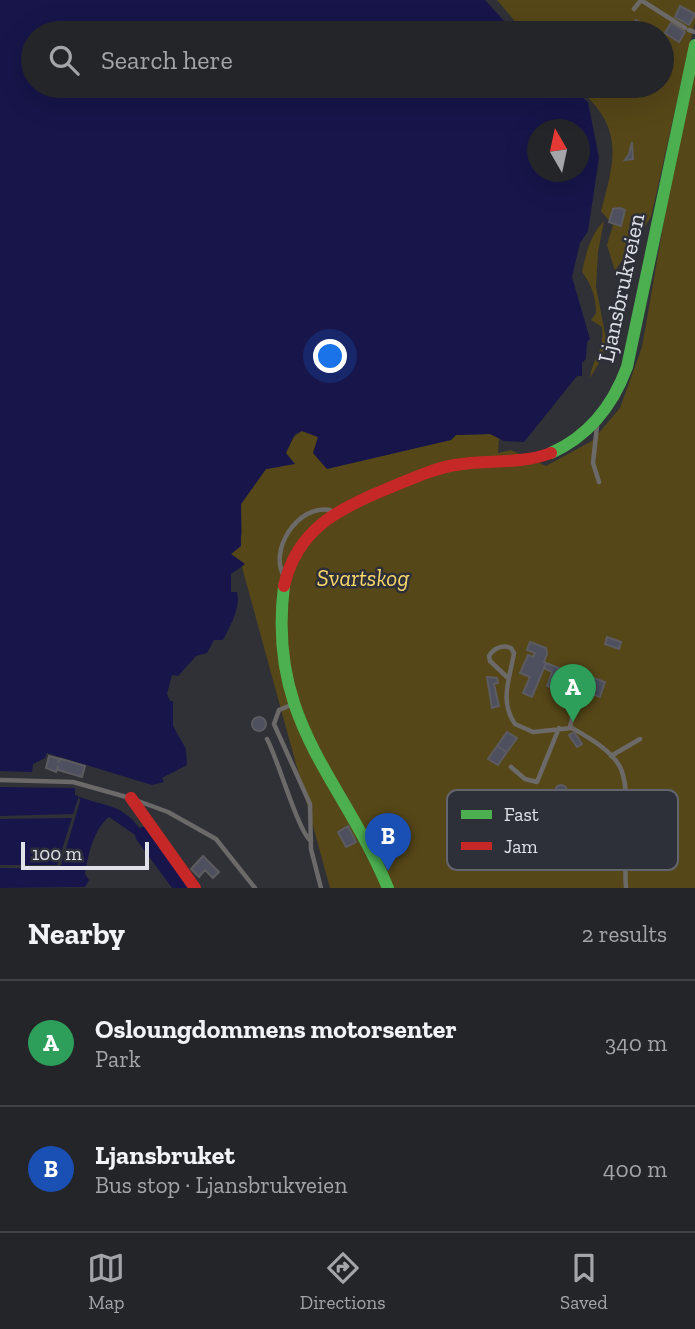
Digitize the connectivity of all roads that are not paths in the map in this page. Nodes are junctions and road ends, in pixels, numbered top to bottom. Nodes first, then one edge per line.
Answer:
1 (641, 0) edge
2 (634, 9) dead end
3 (695, 32) edge
4 (695, 45) edge
5 (596, 422) junction
6 (599, 482) dead end
7 (508, 678) junction
8 (577, 695) dead end
9 (293, 704) junction
10 (560, 727) junction
11 (570, 727) junction
12 (267, 739) dead end
13 (640, 739) dead end
14 (611, 757) junction
15 (511, 767) dead end
16 (0, 780) edge
17 (625, 790) edge
18 (131, 798) junction
19 (310, 841) junction
20 (626, 870) edge
21 (195, 888) edge
22 (255, 888) edge
23 (321, 888) edge
24 (388, 888) edge
25 (626, 888) edge

1 - 2 lane
1 - 3 lane
4 - 5 main road, Ljansbrukveien
5 - 6 lane
5 - 9 main road, Ljansbrukveien
7 - 7 lane
7 - 10 lane
8 - 11 lane
9 - 19 lane
9 - 24 main road, Ljansbrukveien
10 - 11 lane
10 - 15 lane
11 - 14 lane
12 - 19 lane
13 - 14 lane
14 - 17 lane
16 - 18 lane
18 - 21 main road
18 - 22 lane
19 - 23 lane
20 - 25 lane

